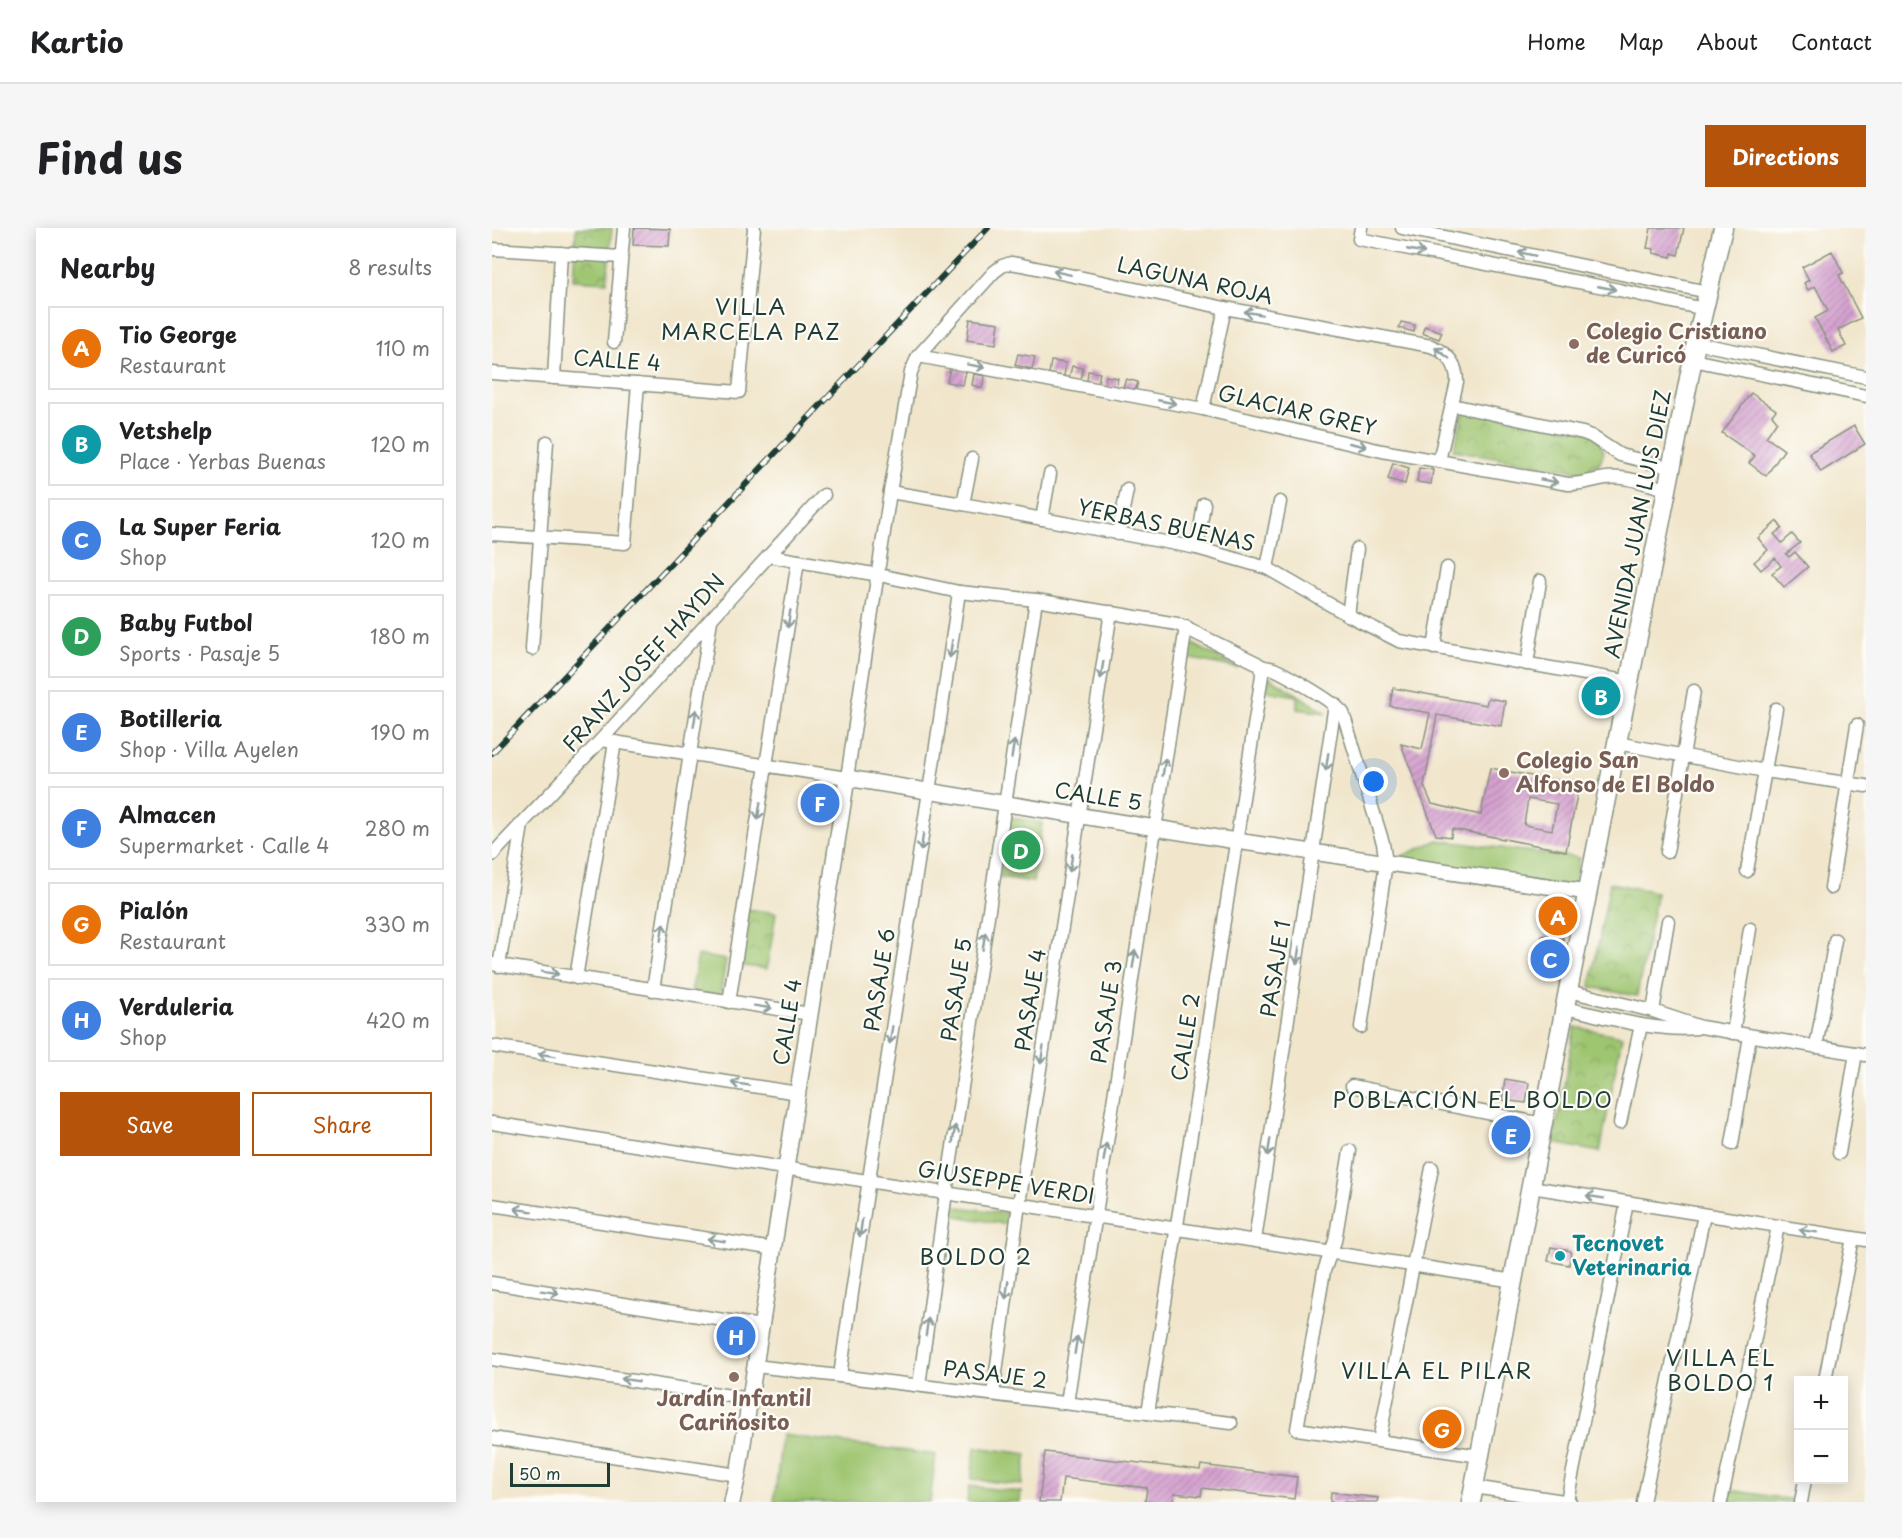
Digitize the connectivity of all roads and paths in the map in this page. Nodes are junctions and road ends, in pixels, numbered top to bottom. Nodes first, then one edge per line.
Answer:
1 (624, 228) edge
2 (754, 228) edge
3 (1361, 228) edge
4 (1402, 228) edge
5 (1723, 228) edge
6 (492, 249) edge
7 (561, 253) junction
8 (621, 257) junction
9 (1706, 300) junction
10 (1225, 308) junction
11 (614, 342) dead end
12 (1695, 352) junction
13 (918, 356) junction
14 (492, 373) edge
15 (1866, 377) edge
16 (554, 378) junction
17 (638, 384) junction
18 (1866, 396) edge
19 (1452, 405) junction
20 (1203, 409) junction
21 (547, 442) dead end
22 (972, 459) dead end
23 (1439, 461) junction
24 (1672, 468) junction
25 (1050, 474) dead end
26 (1667, 489) junction
27 (1127, 490) dead end
28 (890, 492) junction
29 (824, 495) dead end
30 (1280, 502) dead end
31 (963, 504) junction
32 (1204, 504) dead end
33 (1042, 519) junction
34 (492, 534) edge
35 (1118, 534) junction
36 (540, 538) junction
37 (1197, 548) junction
38 (1357, 549) dead end
39 (769, 556) junction
40 (798, 561) junction
41 (1267, 568) junction
42 (1447, 568) dead end
43 (879, 575) junction
44 (1540, 581) dead end
45 (959, 591) junction
46 (1036, 600) junction
47 (1111, 612) junction
48 (1348, 615) junction
49 (711, 619) junction
50 (1186, 627) junction
51 (1434, 648) junction
52 (532, 649) dead end
53 (1527, 664) junction
54 (1261, 667) junction
55 (1629, 682) junction
56 (1694, 691) dead end
57 (1335, 704) junction
58 (1776, 709) dead end
59 (1857, 725) dead end
60 (601, 740) junction
61 (615, 742) junction
62 (1617, 743) junction
63 (690, 754) junction
64 (1683, 756) junction
65 (766, 765) junction
66 (1765, 771) junction
67 (847, 778) junction
68 (1848, 783) junction
69 (1866, 786) edge
70 (930, 791) junction
71 (1005, 804) junction
72 (1078, 816) junction
73 (522, 824) junction
74 (1154, 828) junction
75 (1236, 841) junction
76 (1314, 852) junction
77 (1667, 852) dead end
78 (492, 855) edge
79 (1386, 863) junction
80 (1747, 871) dead end
81 (1831, 888) dead end
82 (1588, 892) junction
83 (1668, 921) dead end
84 (1750, 929) dead end
85 (1834, 940) dead end
86 (496, 965) edge
87 (576, 978) junction
88 (654, 990) junction
89 (1566, 999) junction
90 (729, 1002) junction
91 (1653, 1011) junction
92 (810, 1014) junction
93 (1641, 1025) junction
94 (1361, 1027) dead end
95 (1701, 1028) junction
96 (1733, 1033) junction
97 (1750, 1036) junction
98 (492, 1046) edge
99 (1816, 1047) junction
100 (1861, 1054) edge
101 (1352, 1086) dead end
102 (798, 1093) junction
103 (1620, 1122) dead end
104 (492, 1123) edge
105 (1544, 1124) junction
106 (1732, 1144) dead end
107 (1350, 1151) dead end
108 (1839, 1153) dead end
109 (1432, 1168) dead end
110 (786, 1169) junction
111 (867, 1181) junction
112 (1531, 1187) junction
113 (945, 1193) junction
114 (1627, 1203) junction
115 (1019, 1204) junction
116 (492, 1205) edge
117 (1704, 1215) junction
118 (1095, 1216) junction
119 (1778, 1226) junction
120 (1176, 1228) junction
121 (1853, 1238) junction
122 (1255, 1240) junction
123 (1866, 1240) edge
124 (774, 1249) junction
125 (1330, 1252) junction
126 (1413, 1264) junction
127 (1514, 1281) junction
128 (492, 1283) edge
129 (762, 1326) junction
130 (492, 1359) edge
131 (755, 1366) junction
132 (840, 1376) junction
133 (1826, 1376) edge
134 (919, 1385) junction
135 (993, 1394) junction
136 (750, 1399) junction
137 (1067, 1403) junction
138 (1148, 1413) junction
139 (1231, 1423) dead end
140 (492, 1438) edge
141 (1379, 1441) junction
142 (1480, 1456) junction
143 (738, 1475) junction
144 (1804, 1484) edge
145 (1473, 1495) edge
146 (732, 1502) edge
147 (739, 1502) edge
148 (1568, 1502) edge
149 (1643, 1502) edge
150 (1721, 1502) edge
151 (1801, 1502) edge

1 - 8 street
2 - 17 street, CALLE 4
3 -> 9 street
9 -> 4 street
5 - 9 main road, AVENIDA JUAN LUIS DIEZ
6 - 7 street
7 - 8 street
7 - 16 street
8 - 11 street
9 - 12 main road, AVENIDA JUAN LUIS DIEZ
10 -> 13 street, LAGUNA ROJA
19 -> 10 street, LAGUNA ROJA
10 - 20 street
12 - 15 street
12 - 18 street
12 - 24 main road, AVENIDA JUAN LUIS DIEZ
13 -> 20 street, GLACIAR GREY
13 - 28 street, CALLE 4
14 - 16 street, CALLE 4
16 - 17 street, CALLE 4
17 - 36 street
19 - 23 street, LAGUNA ROJA
19 - 24 street
20 -> 23 street, GLACIAR GREY
21 - 36 street
22 - 31 street
23 -> 26 street, GLACIAR GREY
24 - 26 main road, AVENIDA JUAN LUIS DIEZ
25 - 33 street
26 - 55 main road, AVENIDA JUAN LUIS DIEZ
27 - 35 street
28 - 31 street, YERBAS BUENAS
28 - 43 street, CALLE 4
29 - 39 street, FRANZ JOSEF HAYDN
30 - 41 street
31 - 33 street, YERBAS BUENAS
32 - 37 street
33 - 35 street, YERBAS BUENAS
34 - 36 street
35 - 37 street, YERBAS BUENAS
36 - 52 street
37 - 41 street, YERBAS BUENAS
38 - 48 street
39 - 40 street
39 - 49 street, FRANZ JOSEF HAYDN
40 - 43 street
40 -> 65 street
41 - 48 street, YERBAS BUENAS
42 - 51 street
43 - 45 street
43 - 67 street, CALLE 4
44 - 53 street
45 - 46 street
45 -> 70 street, PASAJE 6
46 - 47 street
71 -> 46 street, PASAJE 5
47 - 50 street
47 -> 72 street, PASAJE 4
48 - 51 street, YERBAS BUENAS
49 - 60 street, FRANZ JOSEF HAYDN
63 -> 49 street
50 - 54 street
74 -> 50 street, PASAJE 3
51 - 53 street, YERBAS BUENAS
53 - 55 street, YERBAS BUENAS
54 - 57 street
54 - 75 street, CALLE 2
55 - 62 main road, AVENIDA JUAN LUIS DIEZ
56 - 64 street
57 -> 76 street, PASAJE 1
57 - 79 street
58 - 66 street
59 - 68 street
60 - 61 street, CALLE 5
60 - 73 street, FRANZ JOSEF HAYDN
61 - 63 street, CALLE 5
61 - 87 street
62 - 64 street
62 - 82 main road, AVENIDA JUAN LUIS DIEZ
63 - 65 street, CALLE 5
88 -> 63 street
64 - 66 street
64 - 77 street
65 - 67 street, CALLE 5
65 -> 90 street
66 - 68 street
66 - 80 street
67 - 70 street, CALLE 5
67 - 92 street, CALLE 4
68 - 69 street
68 - 81 street
70 - 71 street, CALLE 5
70 -> 111 street, PASAJE 6
71 - 72 street, CALLE 5
113 -> 71 street, PASAJE 5
72 - 74 street, CALLE 5
72 -> 115 street, PASAJE 4
73 - 78 street, FRANZ JOSEF HAYDN
73 - 86 street
74 - 75 street, CALLE 5
118 -> 74 street, PASAJE 3
75 - 76 street, CALLE 5
75 - 120 street, CALLE 2
76 - 79 street, CALLE 5
76 -> 122 street, PASAJE 1
79 - 82 street, CALLE 5
79 - 94 street
82 - 89 main road, AVENIDA JUAN LUIS DIEZ
83 - 91 street
84 - 96 street
85 - 99 street
86 -> 87 street
87 - 88 street
88 - 90 street
89 - 91 street
89 - 93 street
89 - 105 main road, AVENIDA JUAN LUIS DIEZ
90 -> 92 street
91 - 95 street
92 - 102 street, CALLE 4
93 - 95 street
93 - 103 street
95 - 96 street
96 - 97 street
97 - 99 street
97 - 106 street
102 -> 98 street
99 - 100 street
100 - 108 street
101 - 105 street
102 - 110 street, CALLE 4
104 - 110 street, GIUSEPPE VERDI
105 - 112 main road, AVENIDA JUAN LUIS DIEZ
107 - 125 street
109 - 126 street
110 - 111 street, GIUSEPPE VERDI
110 - 124 street, CALLE 4
111 - 113 street, GIUSEPPE VERDI
111 -> 132 street, PASAJE 6
114 -> 112 street
112 - 127 main road, AVENIDA JUAN LUIS DIEZ
113 - 115 street, GIUSEPPE VERDI
134 -> 113 street, PASAJE 5
114 - 117 street
114 - 148 street
115 - 118 street, GIUSEPPE VERDI
115 -> 135 street, PASAJE 4
124 -> 116 street
117 - 119 street
117 - 149 street
118 - 120 street, GIUSEPPE VERDI
137 -> 118 street, PASAJE 3
121 -> 119 street
119 - 150 street
120 - 122 street, GIUSEPPE VERDI
120 - 138 street, CALLE 2
121 - 123 street
121 - 133 street
122 - 125 street, GIUSEPPE VERDI
124 - 129 street, CALLE 4
125 - 126 street, GIUSEPPE VERDI
125 - 141 street
126 - 127 street, GIUSEPPE VERDI
126 - 141 street
127 - 142 main road, AVENIDA JUAN LUIS DIEZ
128 -> 129 street
129 - 131 street, CALLE 4
136 -> 130 street
131 - 132 street, PASAJE 2
131 - 136 street, CALLE 4
132 - 134 street, PASAJE 2
134 - 135 street, PASAJE 2
135 - 137 street, PASAJE 2
136 - 143 street, CALLE 4
137 - 138 street, PASAJE 2
138 - 139 street, PASAJE 2
140 - 143 street
141 - 142 street
142 - 145 main road, AVENIDA JUAN LUIS DIEZ
143 - 146 street, CALLE 4
143 - 147 street, CALLE 4
144 - 151 street
145 - 148 street

